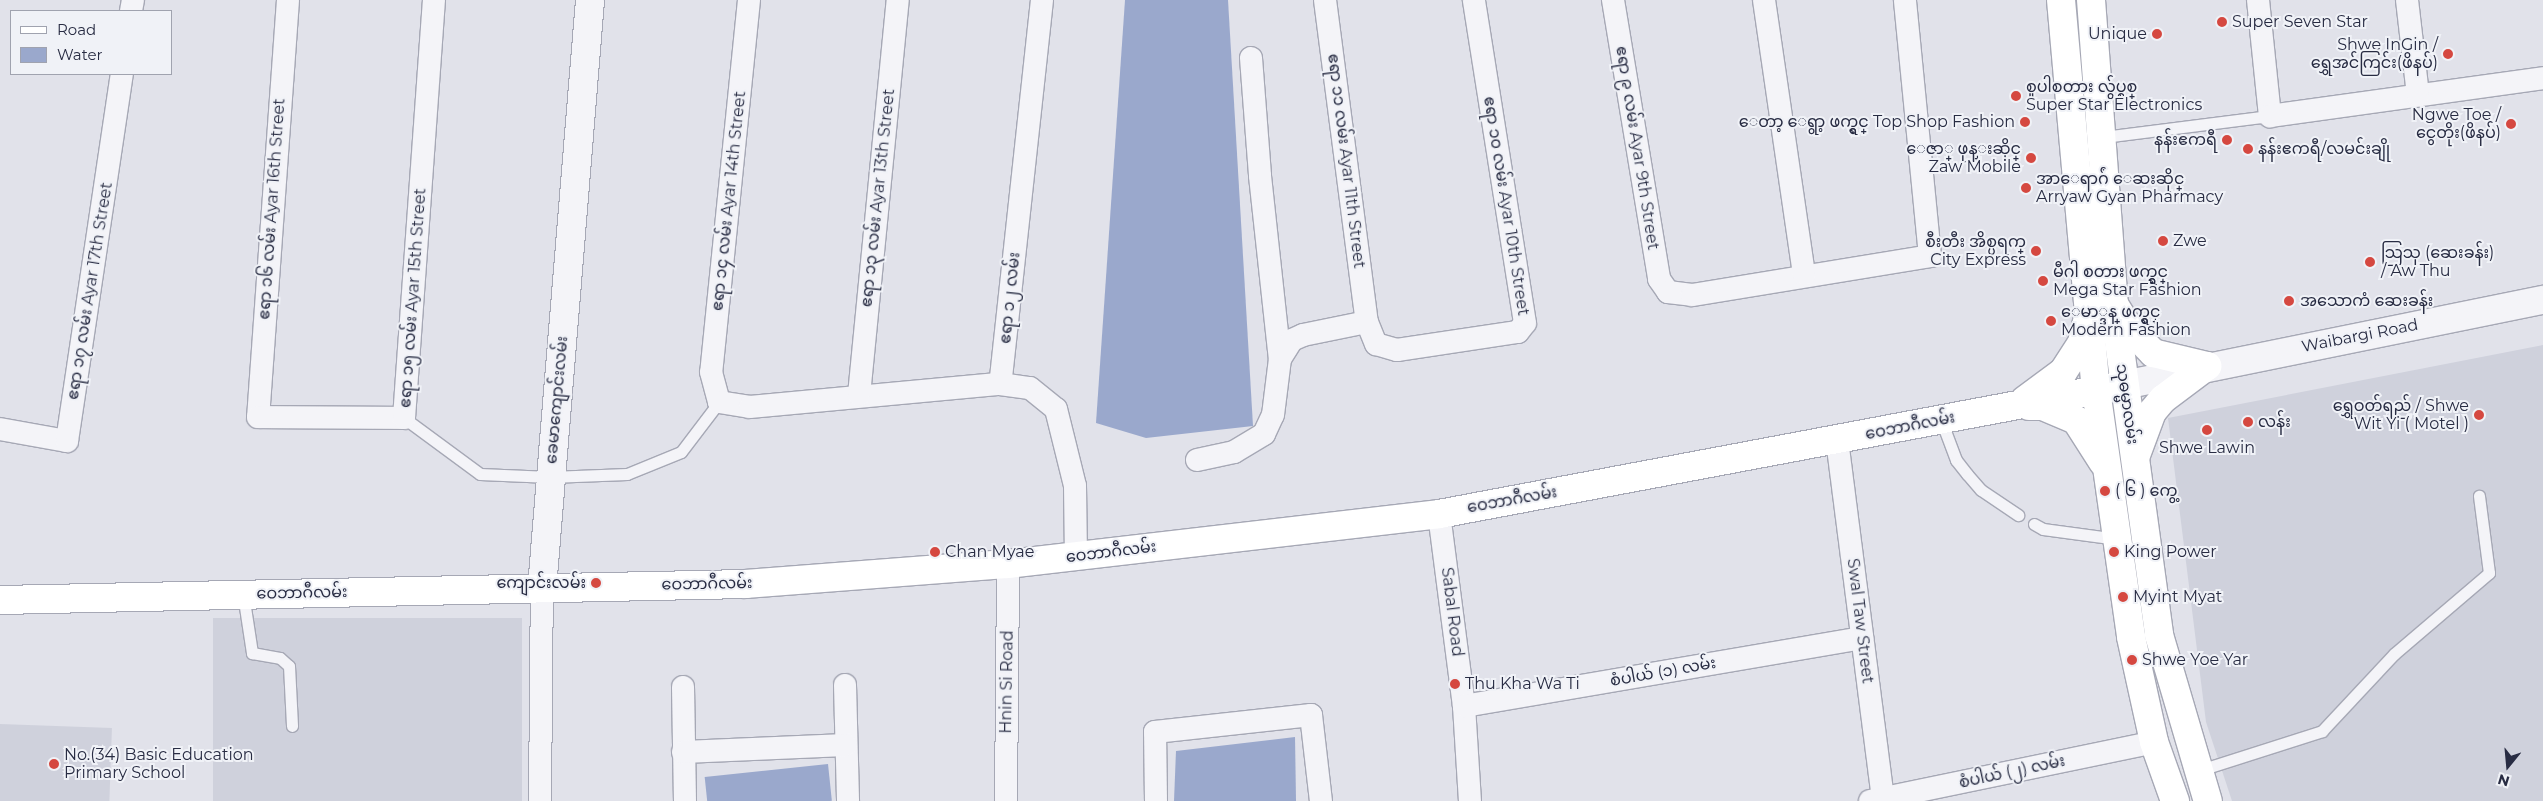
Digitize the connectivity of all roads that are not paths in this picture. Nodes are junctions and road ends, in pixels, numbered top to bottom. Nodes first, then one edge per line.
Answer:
1 (288, 0) edge
2 (434, 0) edge
3 (590, 0) edge
4 (750, 0) edge
5 (898, 0) edge
6 (1042, 0) edge
7 (1325, 0) edge
8 (1474, 0) edge
9 (1613, 0) edge
10 (1764, 0) edge
11 (1905, 0) edge
12 (2060, 0) edge
13 (2091, 0) edge
14 (2258, 0) edge
15 (2407, 0) edge
16 (1251, 58) dead end
17 (122, 75) edge
18 (2543, 78) edge
19 (2418, 95) junction
20 (2270, 116) junction
21 (2103, 137) junction
22 (1804, 274) junction
23 (2543, 300) edge
24 (2101, 309) junction
25 (1367, 322) junction
26 (1280, 359) junction
27 (2207, 366) junction
28 (1000, 384) junction
29 (2124, 385) junction
30 (2096, 390) junction
31 (859, 395) junction
32 (719, 402) junction
33 (2018, 405) junction
34 (258, 417) joint
35 (404, 418) junction
36 (1941, 420) junction
37 (0, 429) edge
38 (1837, 440) junction
39 (2135, 458) junction
40 (1197, 460) dead end
41 (2108, 470) junction
42 (550, 477) junction
43 (2479, 496) dead end
44 (1439, 514) junction
45 (2018, 515) dead end
46 (2034, 524) dead end
47 (2117, 539) junction
48 (1076, 556) junction
49 (1008, 564) junction
50 (542, 588) junction
51 (243, 594) junction
52 (0, 600) edge
53 (1862, 638) junction
54 (845, 685) dead end
55 (683, 687) dead end
56 (1464, 706) junction
57 (292, 726) dead end
58 (2154, 742) junction
59 (846, 745) junction
60 (683, 752) junction
61 (2200, 770) junction
62 (1878, 800) edge
63 (540, 801) edge
64 (685, 801) edge
65 (848, 801) edge
66 (1006, 801) edge
67 (1156, 801) edge
68 (1321, 801) edge
69 (1470, 801) edge
70 (2175, 801) edge
71 (2208, 801) edge

1 - 34 street, ဧရာ ၁၆ လမ်း Ayar 16th Street
2 - 35 street, ဧရာ ၁၅ လမ်း Ayar 15th Street
3 - 42 street, ခေမာကျောင်းလမ်း
4 - 32 street, ဧရာ ၁၄ လမ်း Ayar 14th Street
5 - 31 street, ဧရာ ၁၃ လမ်း Ayar 13th Street
6 - 28 street, ဧရာ ၁၂ လမ်း
7 - 25 street, ဧရာ ၁၁ လမ်း Ayar 11th Street
8 - 25 street, ဧရာ ၁၀ လမ်း Ayar 10th Street
9 - 22 street, ဧရာ ၉ လမ်း Ayar 9th Street
10 - 22 street
11 - 22 street
12 - 24 main road, သုဓမ္မာလမ်း
13 - 21 main road, သုဓမ္မာလမ်း
14 - 20 street
15 - 19 street
16 - 26 street
17 - 37 street, ဧရာ ၁၇ လမ်း Ayar 17th Street
18 - 19 street
19 - 20 street
20 - 21 lane
21 - 24 main road, သုဓမ္မာလမ်း
23 - 27 street, Waibargi Road
24 - 27 main road
24 - 29 main road, သုဓမ္မာလမ်း
24 - 30 main road, သုဓမ္မာလမ်း
24 - 33 main road
25 - 26 street
26 - 40 street
27 - 29 street, ဝေဘာဂီလမ်း
27 - 39 main road
28 - 31 street
28 - 48 street
29 - 30 main road, ဝေဘာဂီလမ်း
29 - 39 main road, သုဓမ္မာလမ်း
30 - 33 main road, ဝေဘာဂီလမ်း
30 - 41 main road, သုဓမ္မာလမ်း
31 - 32 street
32 - 42 lane
33 - 36 main road, ဝေဘာဂီလမ်း
33 - 41 main road
34 - 35 street, ဧရာ ၁၅ လမ်း Ayar 15th Street
35 - 42 lane
36 - 38 main road, ဝေဘာဂီလမ်း
36 - 45 lane
38 - 44 main road, ဝေဘာဂီလမ်း
38 - 53 street, Swal Taw Street
39 - 61 main road, သုဓမ္မာလမ်း
41 - 47 main road, သုဓမ္မာလမ်း
42 - 50 street, ခေမာကျောင်းလမ်း
43 - 61 lane
44 - 48 main road, ဝေဘာဂီလမ်း
44 - 56 street, Sabal Road
46 - 47 lane
47 - 58 main road, သုဓမ္မာလမ်း
48 - 49 main road, ဝေဘာဂီလမ်း
49 - 50 main road, ဝေဘာဂီလမ်း
49 - 66 street, Hnin Si Road
50 - 51 main road, ဝေဘာဂီလမ်း
50 - 63 street, ခေမာကျောင်းလမ်း
51 - 52 main road, ဝေဘာဂီလမ်း
51 - 57 lane
53 - 56 street, စံပါယ် (၁) လမ်း
53 - 62 street, Swal Taw Street
54 - 59 street
55 - 60 street
56 - 69 street, Sabal Road
58 - 62 street, စံပါယ် (၂) လမ်း
58 - 70 main road, သုဓမ္မာလမ်း
59 - 60 street
59 - 65 street
60 - 64 street
61 - 71 main road, သုဓမ္မာလမ်း
67 - 68 street

